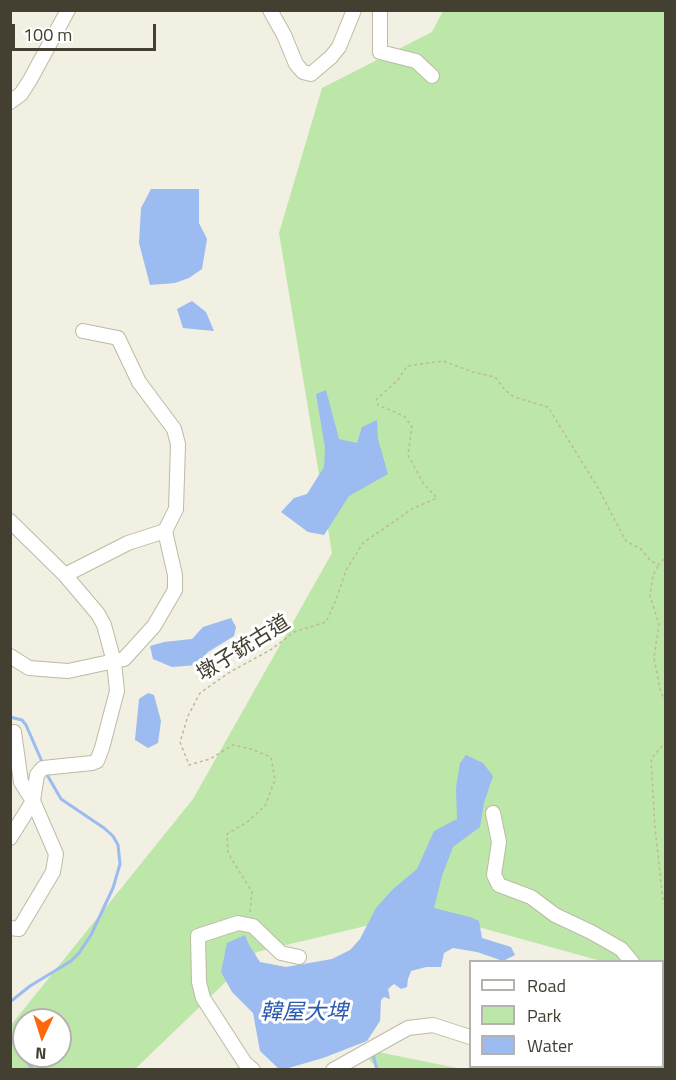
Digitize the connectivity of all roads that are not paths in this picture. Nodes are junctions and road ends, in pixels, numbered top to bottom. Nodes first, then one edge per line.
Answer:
1 (68, 10) edge
2 (270, 10) edge
3 (354, 10) edge
4 (380, 10) edge
5 (432, 76) dead end
6 (10, 102) edge
7 (83, 331) dead end
8 (10, 521) edge
9 (165, 531) junction
10 (65, 575) junction
11 (10, 656) edge
12 (114, 662) junction
13 (14, 732) dead end
14 (33, 801) junction
15 (493, 813) dead end
16 (10, 838) edge
17 (10, 928) edge
18 (299, 957) dead end
19 (630, 960) edge
20 (469, 1036) edge
21 (253, 1070) edge
22 (333, 1070) edge

1 - 6 lane
2 - 3 lane
4 - 5 lane
7 - 9 lane
8 - 10 lane
9 - 10 lane
9 - 12 lane
10 - 12 lane
11 - 12 lane
12 - 14 lane
13 - 14 lane
14 - 16 lane
14 - 17 lane
15 - 19 lane
18 - 21 lane
20 - 22 lane

